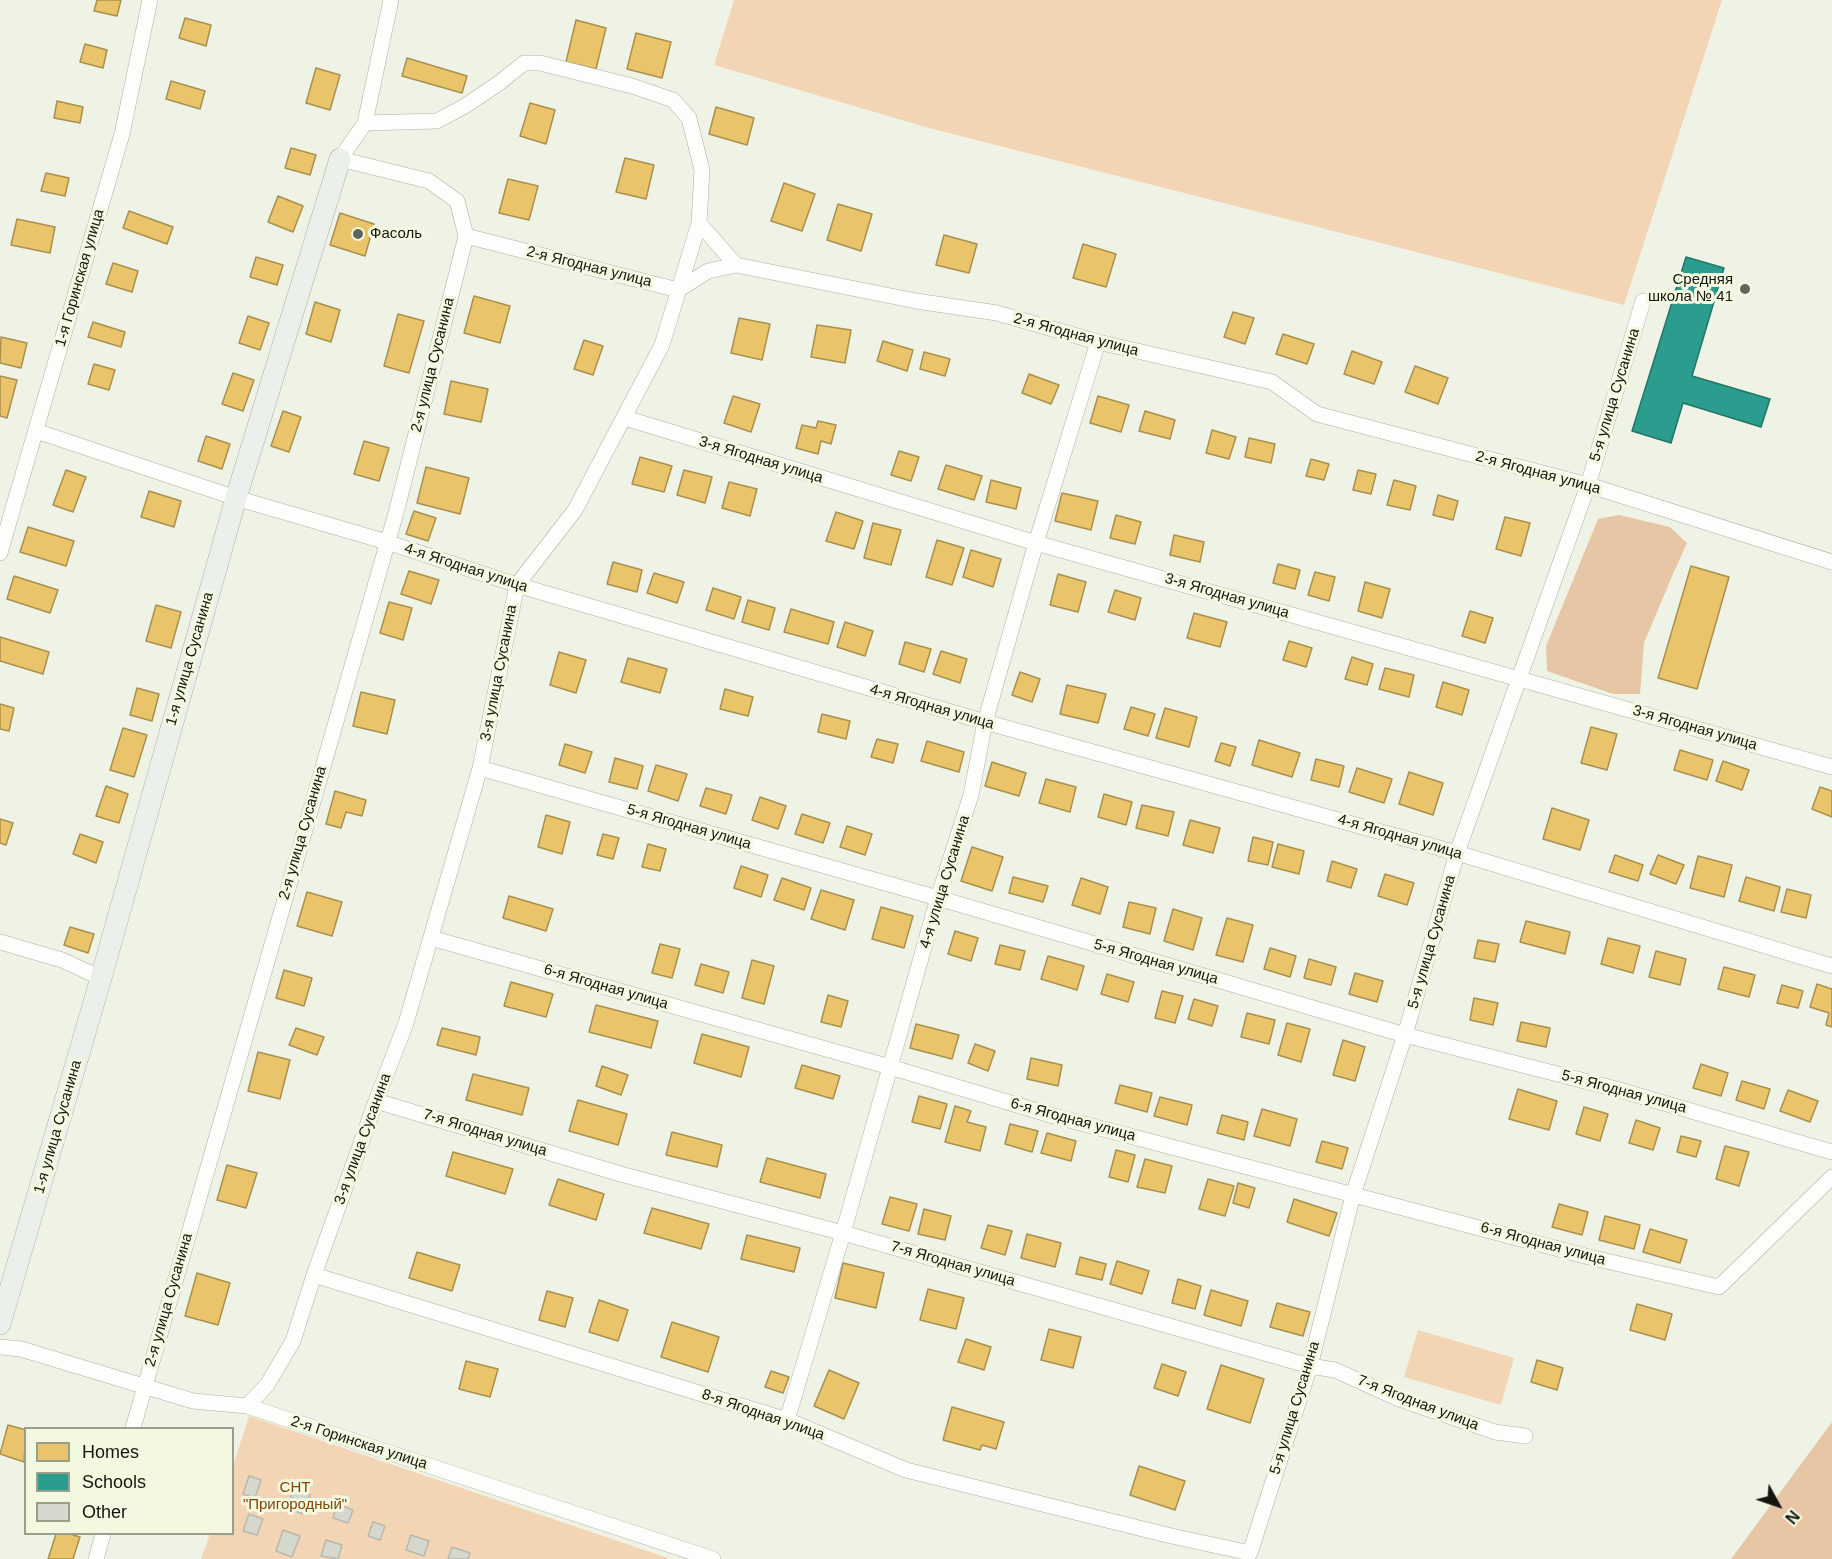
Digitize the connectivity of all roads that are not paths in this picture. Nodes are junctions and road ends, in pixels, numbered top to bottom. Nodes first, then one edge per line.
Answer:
1 (150, 0) edge
2 (391, 0) edge
3 (365, 123) junction
4 (340, 159) junction
5 (699, 223) junction
6 (466, 236) junction
7 (736, 265) junction
8 (678, 290) junction
9 (1643, 301) dead end
10 (1098, 342) junction
11 (625, 418) junction
12 (36, 431) junction
13 (1587, 485) junction
14 (236, 498) junction
15 (387, 542) junction
16 (1036, 543) junction
17 (0, 553) edge
18 (1832, 562) edge
19 (517, 585) junction
20 (1519, 678) junction
21 (985, 722) junction
22 (1832, 767) edge
23 (480, 768) junction
24 (1457, 853) junction
25 (938, 898) junction
26 (431, 938) junction
27 (0, 942) edge
28 (1832, 966) edge
29 (101, 978) junction
30 (1405, 1035) junction
31 (891, 1067) junction
32 (376, 1101) junction
33 (1832, 1152) edge
34 (1832, 1177) edge
35 (1353, 1195) junction
36 (843, 1233) junction
37 (314, 1275) junction
38 (0, 1324) edge
39 (0, 1347) edge
40 (1310, 1366) junction
41 (145, 1385) junction
42 (247, 1406) junction
43 (787, 1420) junction
44 (133, 1427) edge
45 (1525, 1436) dead end
46 (102, 1535) edge
47 (1250, 1553) joint
48 (96, 1559) edge
49 (713, 1559) edge

1 - 12 street, 1-я Горинская улица
2 - 3 street, 1-я улица Сусанина
3 - 4 street, 1-я улица Сусанина
3 - 5 street, 3-я улица Сусанина
4 - 6 street
4 - 14 street, 1-я улица Сусанина
5 - 7 street
5 - 8 street, 3-я улица Сусанина
6 - 8 street, 2-я Ягодная улица
6 - 15 street, 2-я улица Сусанина
7 - 8 street, 2-я Ягодная улица
7 - 10 street, 2-я Ягодная улица
8 - 11 street, 3-я улица Сусанина
9 - 13 street, 5-я улица Сусанина
10 - 13 street, 2-я Ягодная улица
10 - 16 street, 4-я улица Сусанина
11 - 16 street, 3-я Ягодная улица
11 - 19 street, 3-я улица Сусанина
12 - 14 street, 4-я Ягодная улица
12 - 17 street, 1-я Горинская улица
13 - 18 street, 2-я Ягодная улица
13 - 20 street, 5-я улица Сусанина
14 - 15 street, 4-я Ягодная улица
14 - 29 street, 1-я улица Сусанина
15 - 19 street, 4-я Ягодная улица
15 - 41 street, 2-я улица Сусанина
16 - 20 street, 3-я Ягодная улица
16 - 21 street, 4-я улица Сусанина
19 - 21 street, 4-я Ягодная улица
19 - 23 street, 3-я улица Сусанина
20 - 22 street, 3-я Ягодная улица
20 - 24 street, 5-я улица Сусанина
21 - 24 street, 4-я Ягодная улица
21 - 25 street, 4-я улица Сусанина
23 - 25 street, 5-я Ягодная улица
23 - 26 street, 3-я улица Сусанина
24 - 28 street, 4-я Ягодная улица
24 - 30 street, 5-я улица Сусанина
25 - 30 street, 5-я Ягодная улица
25 - 31 street, 4-я улица Сусанина
26 - 31 street, 6-я Ягодная улица
26 - 32 street, 3-я улица Сусанина
27 - 29 street
29 - 38 street, 1-я улица Сусанина
30 - 33 street, 5-я Ягодная улица
30 - 35 street, 5-я улица Сусанина
31 - 35 street, 6-я Ягодная улица
31 - 36 street, 4-я улица Сусанина
32 - 36 street, 7-я Ягодная улица
32 - 37 street, 3-я улица Сусанина
34 - 35 street, 6-я Ягодная улица
35 - 40 street, 5-я улица Сусанина
36 - 40 street, 7-я Ягодная улица
36 - 43 street, 4-я улица Сусанина
37 - 42 street, 3-я улица Сусанина
37 - 43 street, 8-я Ягодная улица
39 - 41 street, 2-я Горинская улица
40 - 45 street, 7-я Ягодная улица
40 - 47 street, 5-я улица Сусанина
41 - 42 street, 2-я Горинская улица
41 - 44 street, 2-я улица Сусанина
42 - 49 street, 2-я Горинская улица
43 - 47 street, 8-я Ягодная улица
46 - 48 street

